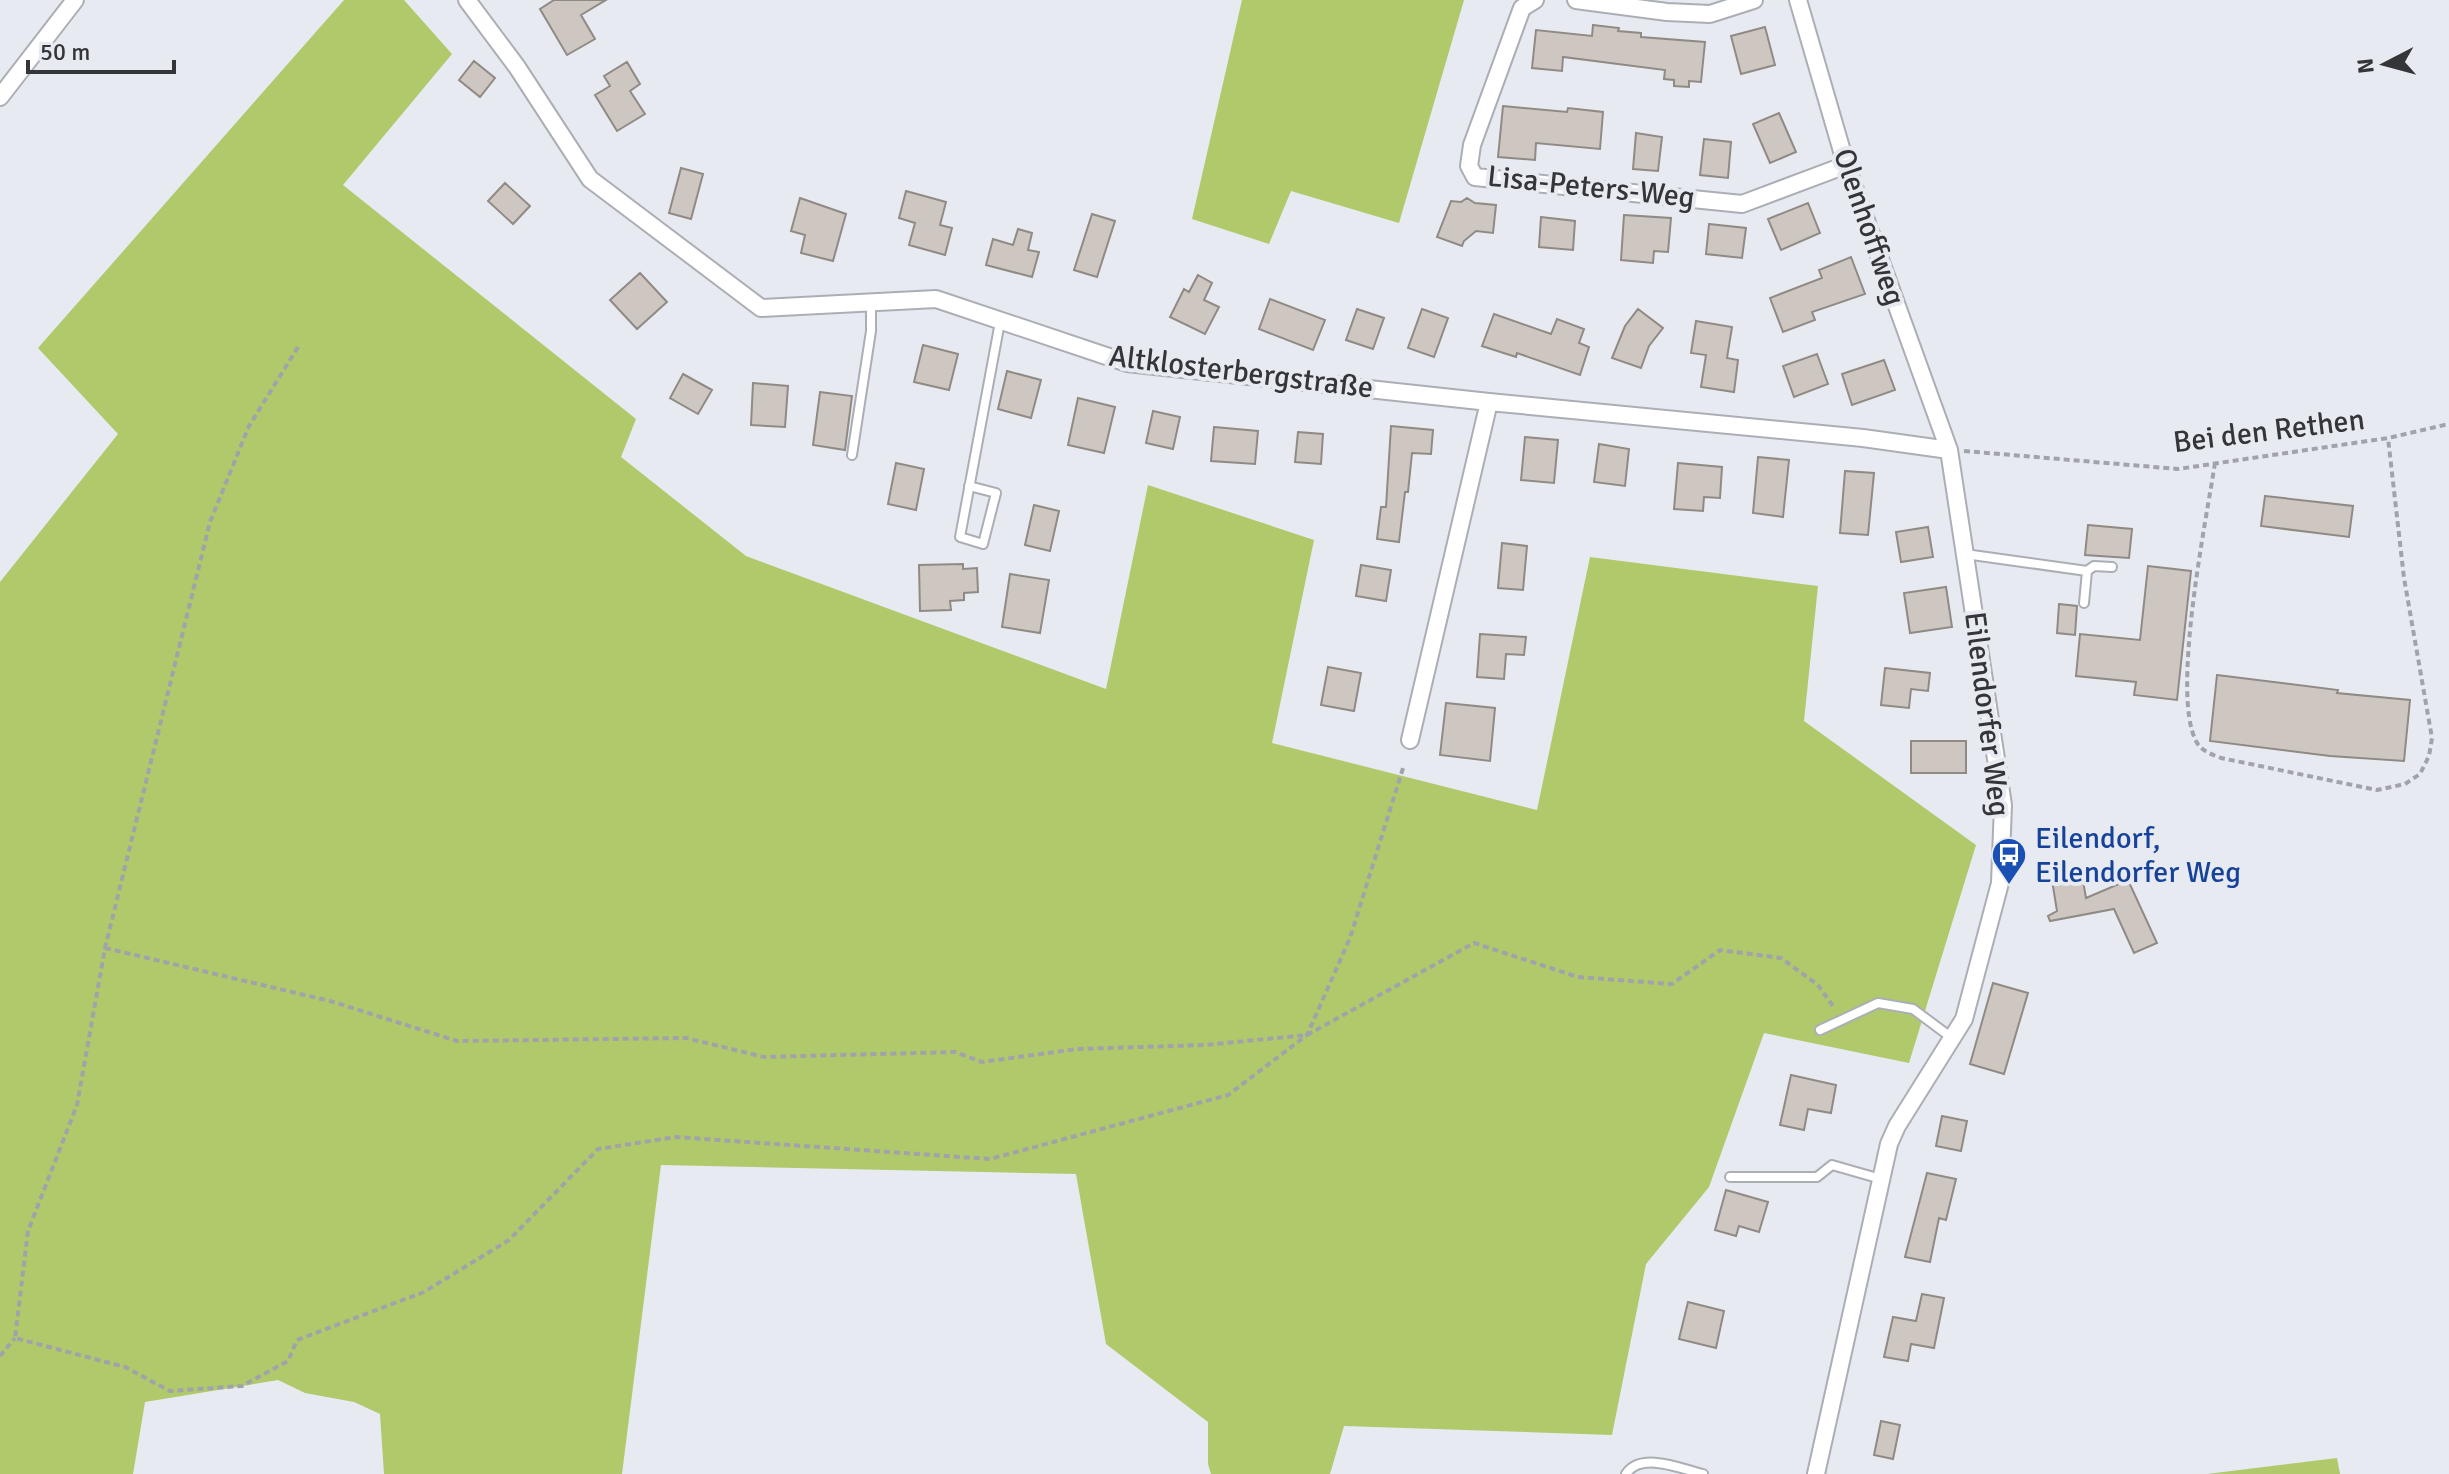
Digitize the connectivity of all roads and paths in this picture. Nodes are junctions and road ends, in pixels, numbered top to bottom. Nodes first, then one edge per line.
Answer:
1 (75, 0) edge
2 (467, 0) edge
3 (1535, 0) edge
4 (1576, 0) edge
5 (1754, 0) edge
6 (1798, 0) edge
7 (0, 97) edge
8 (1846, 165) junction
9 (871, 302) junction
10 (1000, 322) junction
11 (298, 347) dead end
12 (1489, 402) junction
13 (2449, 424) edge
14 (2388, 438) junction
15 (1949, 450) junction
16 (852, 455) dead end
17 (2215, 463) junction
18 (969, 486) junction
19 (1965, 554) junction
20 (2112, 567) dead end
21 (2087, 571) junction
22 (2084, 603) dead end
23 (1410, 740) dead end
24 (1404, 765) dead end
25 (105, 948) junction
26 (1843, 1019) junction
27 (1820, 1030) dead end
28 (1307, 1035) junction
29 (1952, 1038) junction
30 (1730, 1177) dead end
31 (1881, 1179) junction
32 (15, 1338) junction
33 (0, 1356) edge
34 (1626, 1474) edge
35 (1703, 1474) edge
36 (1816, 1474) edge

1 - 7 street
2 - 9 street, Altklosterbergstraße
3 - 8 street, Lisa-Peters-Weg
4 - 5 street
6 - 8 street, Olenhoffweg
8 - 15 street, Olenhoffweg
9 - 10 street, Altklosterbergstraße
9 - 16 lane
10 - 12 street, Altklosterbergstraße
10 - 18 lane
11 - 25 path
12 - 15 street, Altklosterbergstraße
12 - 23 street
13 - 14 path, Bei den Rethen
14 - 17 path, Bei den Rethen
14 - 17 path
15 - 17 path, Bei den Rethen
15 - 19 street, Eilendorfer Weg
18 - 18 lane
19 - 21 lane
19 - 29 street, Eilendorfer Weg
20 - 21 lane
21 - 22 lane
24 - 28 path
25 - 28 path
25 - 32 path
26 - 27 lane
26 - 28 path
26 - 29 lane
28 - 32 path
29 - 31 street, Eilendorfer Weg
30 - 31 lane
31 - 36 street, Eilendorfer Weg
32 - 33 path
34 - 35 lane

